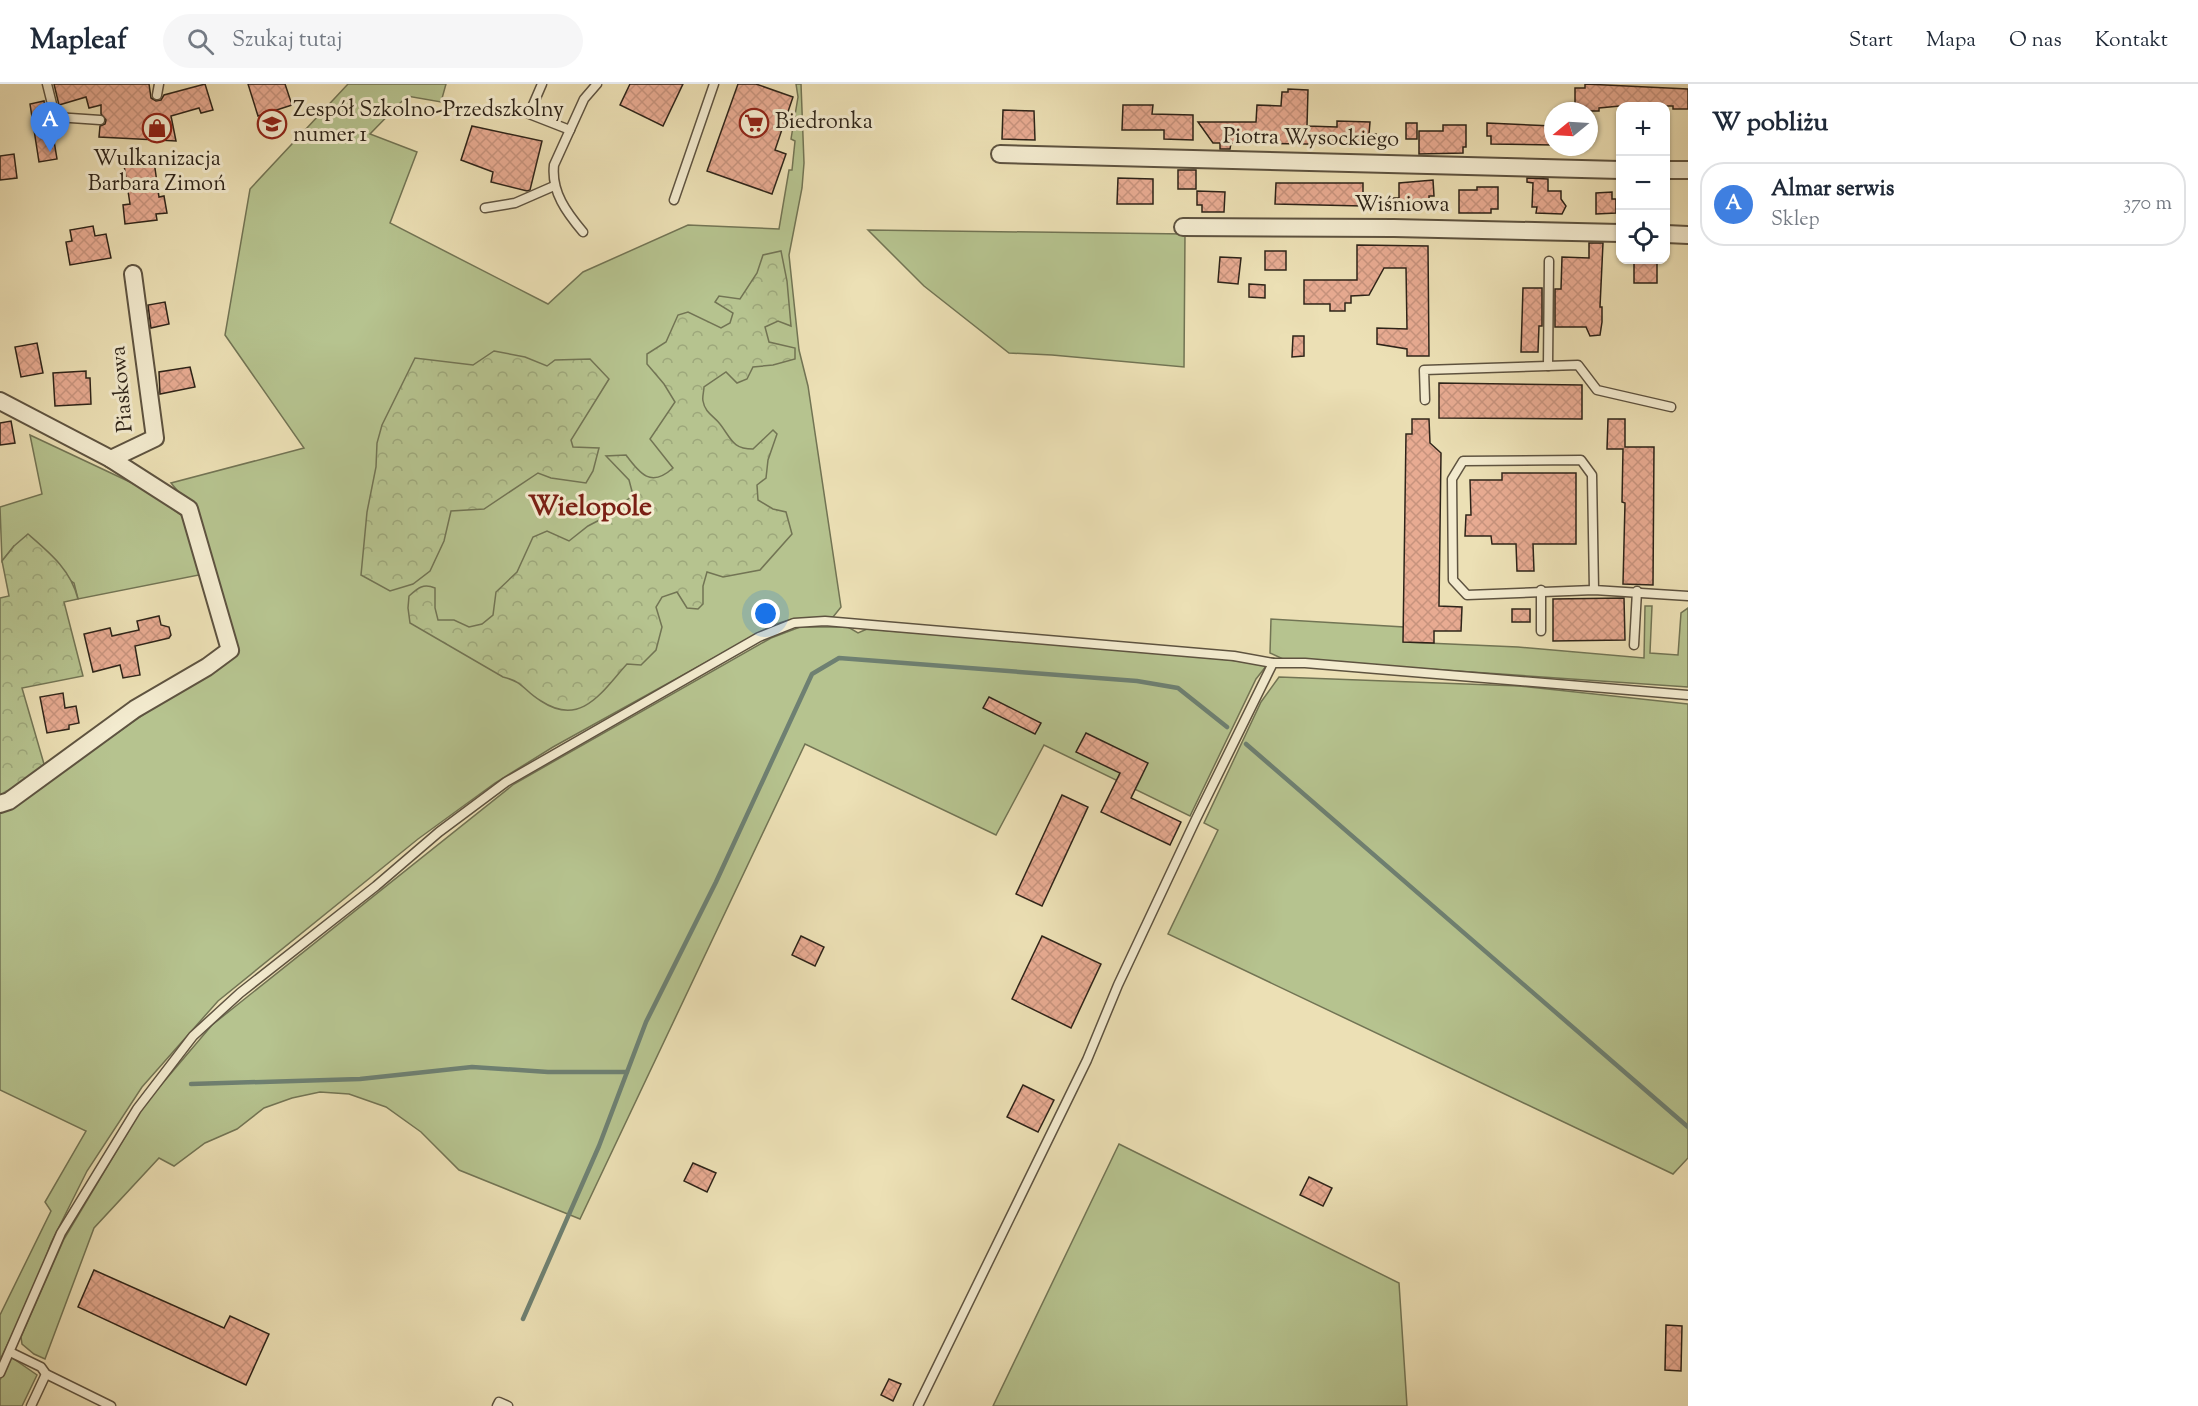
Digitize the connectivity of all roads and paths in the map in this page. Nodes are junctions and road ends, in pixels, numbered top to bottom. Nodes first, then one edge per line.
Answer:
1 (47, 84) edge
2 (159, 84) edge
3 (542, 84) edge
4 (597, 84) edge
5 (714, 84) edge
6 (156, 95) dead end
7 (56, 117) junction
8 (100, 120) dead end
9 (58, 128) dead end
10 (570, 130) junction
11 (1000, 154) dead end
12 (1616, 170) edge
13 (1670, 170) edge
14 (1688, 170) edge
15 (554, 186) junction
16 (674, 200) dead end
17 (484, 208) dead end
18 (1183, 227) dead end
19 (583, 232) dead end
20 (1616, 233) edge
21 (1670, 234) edge
22 (1688, 235) edge
23 (1549, 261) dead end
24 (134, 274) dead end
25 (1548, 366) junction
26 (1425, 400) dead end
27 (0, 401) edge
28 (1671, 407) dead end
29 (111, 459) junction
30 (1541, 590) junction
31 (1594, 590) junction
32 (1637, 591) junction
33 (1688, 596) edge
34 (1541, 631) dead end
35 (1634, 645) dead end
36 (1273, 663) junction
37 (1688, 695) edge
38 (0, 804) edge
39 (10, 1353) junction
40 (0, 1373) edge
41 (46, 1374) junction
42 (31, 1406) edge
43 (111, 1406) edge
44 (498, 1406) edge
45 (508, 1406) edge
46 (918, 1406) edge

1 - 7 lane
2 - 6 lane
3 - 10 lane
4 - 10 lane
5 - 16 lane
7 - 8 lane
7 - 9 lane
10 - 15 lane
11 - 12 street, Piotra Wysockiego
13 - 14 street
15 - 17 lane
15 - 19 lane
18 - 20 street, Wiśniowa
21 - 22 street
23 - 25 lane
24 - 29 street, Piaskowa
25 - 26 lane
25 - 28 lane
27 - 29 street, Piaskowa
29 - 38 street
30 - 31 lane
30 - 31 lane
30 - 34 lane
31 - 32 lane
32 - 33 lane
32 - 35 lane
36 - 37 lane
36 - 39 lane
36 - 46 lane
39 - 40 lane
39 - 41 lane
41 - 42 lane
41 - 43 lane
44 - 45 lane

